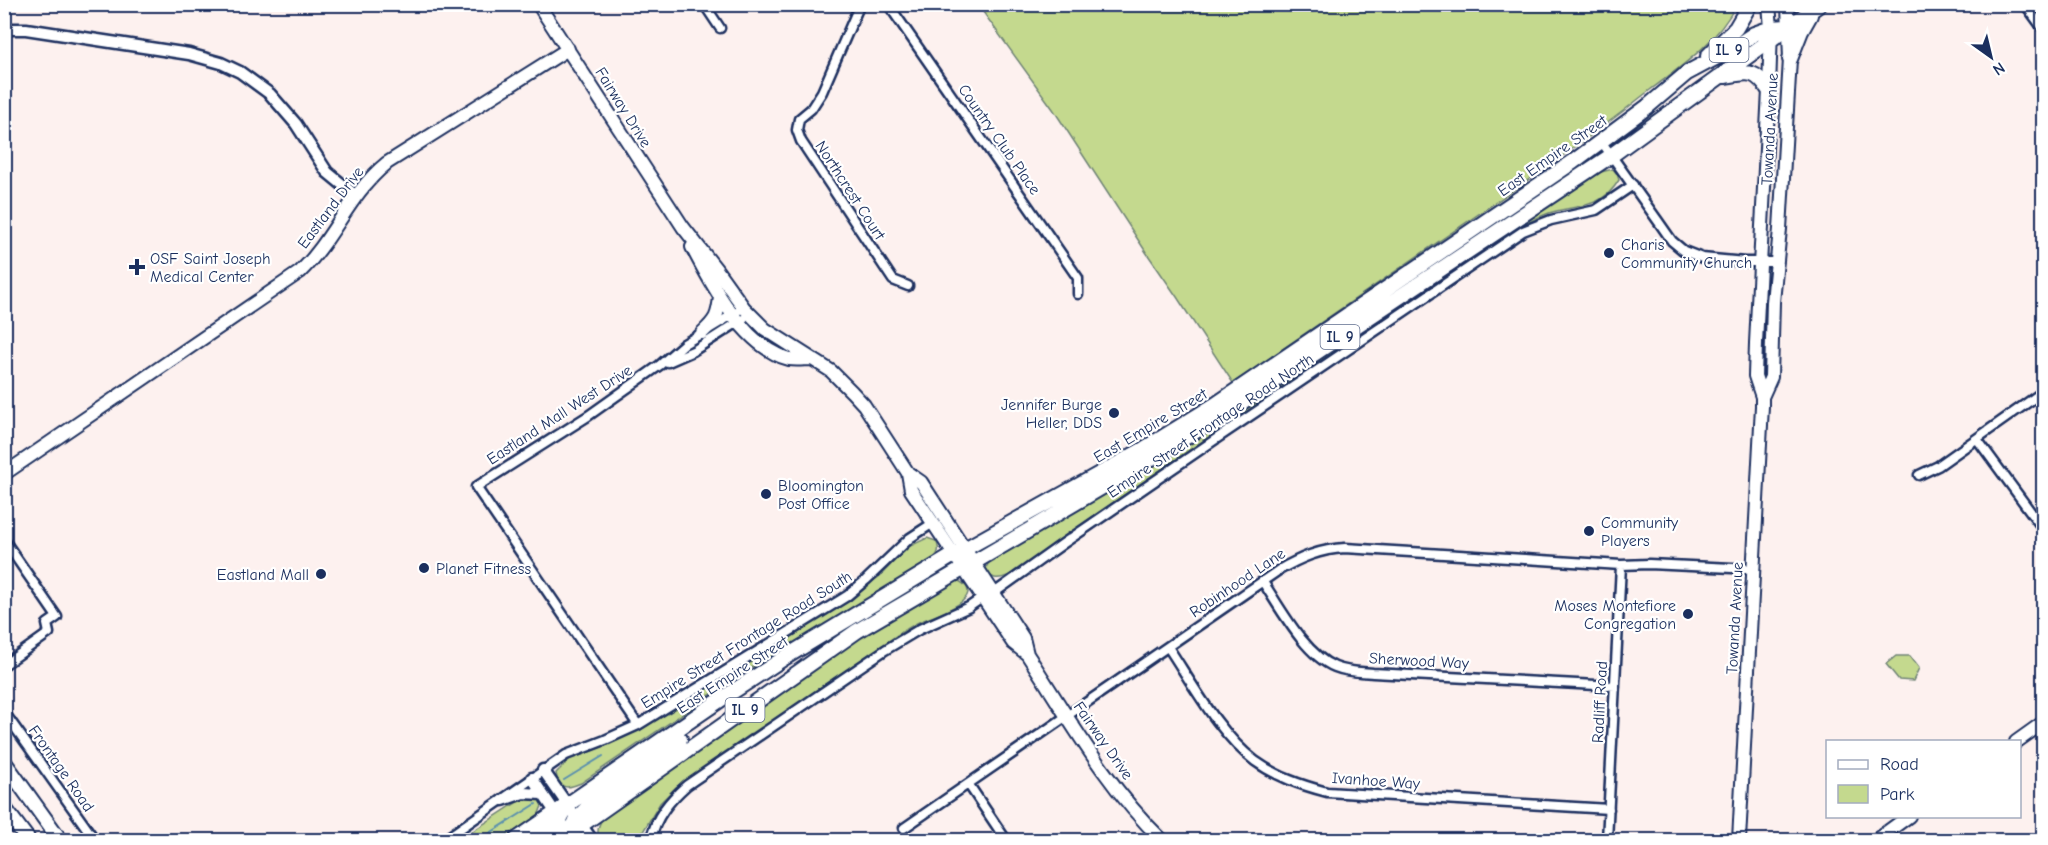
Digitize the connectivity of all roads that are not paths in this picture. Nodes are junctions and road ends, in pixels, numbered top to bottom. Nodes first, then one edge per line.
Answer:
1 (538, 4) edge
2 (704, 4) edge
3 (860, 4) edge
4 (888, 4) edge
5 (1750, 4) edge
6 (1769, 4) edge
7 (1788, 4) edge
8 (2025, 4) edge
9 (1817, 7) edge
10 (1789, 27) junction
11 (720, 28) dead end
12 (4, 29) edge
13 (2043, 30) edge
14 (1770, 34) junction
15 (568, 49) junction
16 (1790, 59) junction
17 (1687, 73) junction
18 (1720, 77) junction
19 (1768, 90) junction
20 (1601, 141) junction
21 (1612, 155) junction
22 (1633, 185) junction
23 (355, 195) junction
24 (682, 227) junction
25 (1760, 262) junction
26 (1778, 262) junction
27 (908, 286) dead end
28 (1078, 294) dead end
29 (720, 297) junction
30 (747, 311) junction
31 (736, 319) junction
32 (702, 333) junction
33 (812, 359) junction
34 (660, 365) junction
35 (2043, 391) edge
36 (1762, 397) junction
37 (1977, 439) junction
38 (908, 473) junction
39 (4, 474) edge
40 (1919, 475) dead end
41 (933, 523) junction
42 (2043, 531) edge
43 (4, 540) edge
44 (960, 552) junction
45 (968, 565) junction
46 (1622, 565) junction
47 (1753, 569) junction
48 (1263, 582) junction
49 (988, 596) junction
50 (1168, 647) junction
51 (4, 665) edge
52 (1615, 686) junction
53 (720, 700) junction
54 (4, 712) edge
55 (1068, 717) junction
56 (2043, 722) edge
57 (638, 724) junction
58 (2017, 740) edge
59 (4, 762) edge
60 (543, 770) junction
61 (532, 778) junction
62 (969, 785) junction
63 (542, 794) junction
64 (503, 800) junction
65 (568, 805) junction
66 (4, 808) edge
67 (1609, 809) junction
68 (558, 817) junction
69 (1907, 818) edge
70 (579, 822) junction
71 (904, 828) dead end
72 (568, 838) edge
73 (28, 840) edge
74 (60, 840) edge
75 (95, 840) edge
76 (444, 840) edge
77 (516, 840) edge
78 (540, 840) edge
79 (592, 840) edge
80 (651, 840) edge
81 (1006, 840) edge
82 (1162, 840) edge
83 (1607, 840) edge
84 (1738, 840) edge
85 (1876, 840) edge

1 - 15 main road, Fairway Drive
2 - 11 street
3 - 27 street, Northcrest Court
4 - 28 street, Country Club Place
5 - 17 main road, IL 9
6 - 14 main road, Towanda Avenue
7 - 10 main road, Towanda Avenue
8 - 13 street
9 - 10 main road
9 - 16 main road
10 - 14 main road, East Empire Street / IL 9
10 - 16 main road, Towanda Avenue
12 - 23 street
14 - 17 main road, East Empire Street / IL 9
14 - 18 main road, East Empire Street / IL 9
14 - 19 main road, Towanda Avenue
15 - 23 main road, Eastland Drive
15 - 24 main road, Fairway Drive
16 - 26 main road, Towanda Avenue
17 - 20 main road, East Empire Street / IL 9
18 - 19 main road
18 - 21 main road, East Empire Street / IL 9
19 - 25 main road, Towanda Avenue
20 - 21 street
20 - 44 main road, East Empire Street / IL 9
21 - 22 street
21 - 45 main road, East Empire Street / IL 9
22 - 25 street
22 - 49 street, Empire Street Frontage Road North
23 - 39 main road, Eastland Drive
24 - 29 main road, Fairway Drive
24 - 30 main road, Fairway Drive
25 - 26 street
25 - 36 main road, Towanda Avenue
26 - 36 main road, Towanda Avenue
29 - 31 main road, Fairway Drive
29 - 32 main road
30 - 31 street, Eastland Mall West Drive
30 - 33 main road, Fairway Drive
31 - 32 street, Eastland Mall West Drive
31 - 33 main road, Fairway Drive
31 - 34 street, Eastland Mall West Drive
32 - 34 street, Eastland Mall West Drive
33 - 38 main road, Fairway Drive
34 - 57 street, Eastland Mall West Drive
35 - 37 street
36 - 47 main road, Towanda Avenue
37 - 40 street
37 - 42 street
38 - 41 main road, Fairway Drive
38 - 44 main road, Fairway Drive
41 - 44 main road, Fairway Drive
41 - 57 street, Empire Street Frontage Road South
43 - 51 street
44 - 45 main road, Fairway Drive
44 - 53 main road, East Empire Street / IL 9
45 - 49 main road, Fairway Drive
45 - 70 main road, East Empire Street / IL 9
46 - 47 street, Robinhood Lane
46 - 48 street, Robinhood Lane
46 - 52 street, Radliff Road
47 - 84 main road, Towanda Avenue
48 - 50 street, Robinhood Lane
48 - 52 street, Sherwood Way
49 - 55 main road, Fairway Drive
49 - 80 street, Empire Street Frontage Road North
50 - 55 street, Robinhood Lane
50 - 67 street, Ivanhoe Way
52 - 67 street, Radliff Road
53 - 65 main road, East Empire Street / IL 9
53 - 70 main road
54 - 75 street, Frontage Road
55 - 62 street, Robinhood Lane
55 - 82 main road, Fairway Drive
56 - 58 main road
57 - 60 street, Empire Street Frontage Road South
59 - 74 main road
60 - 61 street, Empire Street Frontage Road South
60 - 65 street
61 - 63 street
61 - 64 street, Empire Street Frontage Road South
62 - 71 street, Robinhood Lane
62 - 81 street
63 - 64 street
63 - 68 street
64 - 76 street, Empire Street Frontage Road South
65 - 68 main road, East Empire Street / IL 9
65 - 70 street
66 - 73 main road
67 - 83 street, Radliff Road
68 - 72 street
68 - 77 main road, East Empire Street / IL 9
68 - 78 main road
69 - 85 main road
70 - 72 main road, East Empire Street / IL 9
70 - 79 street

